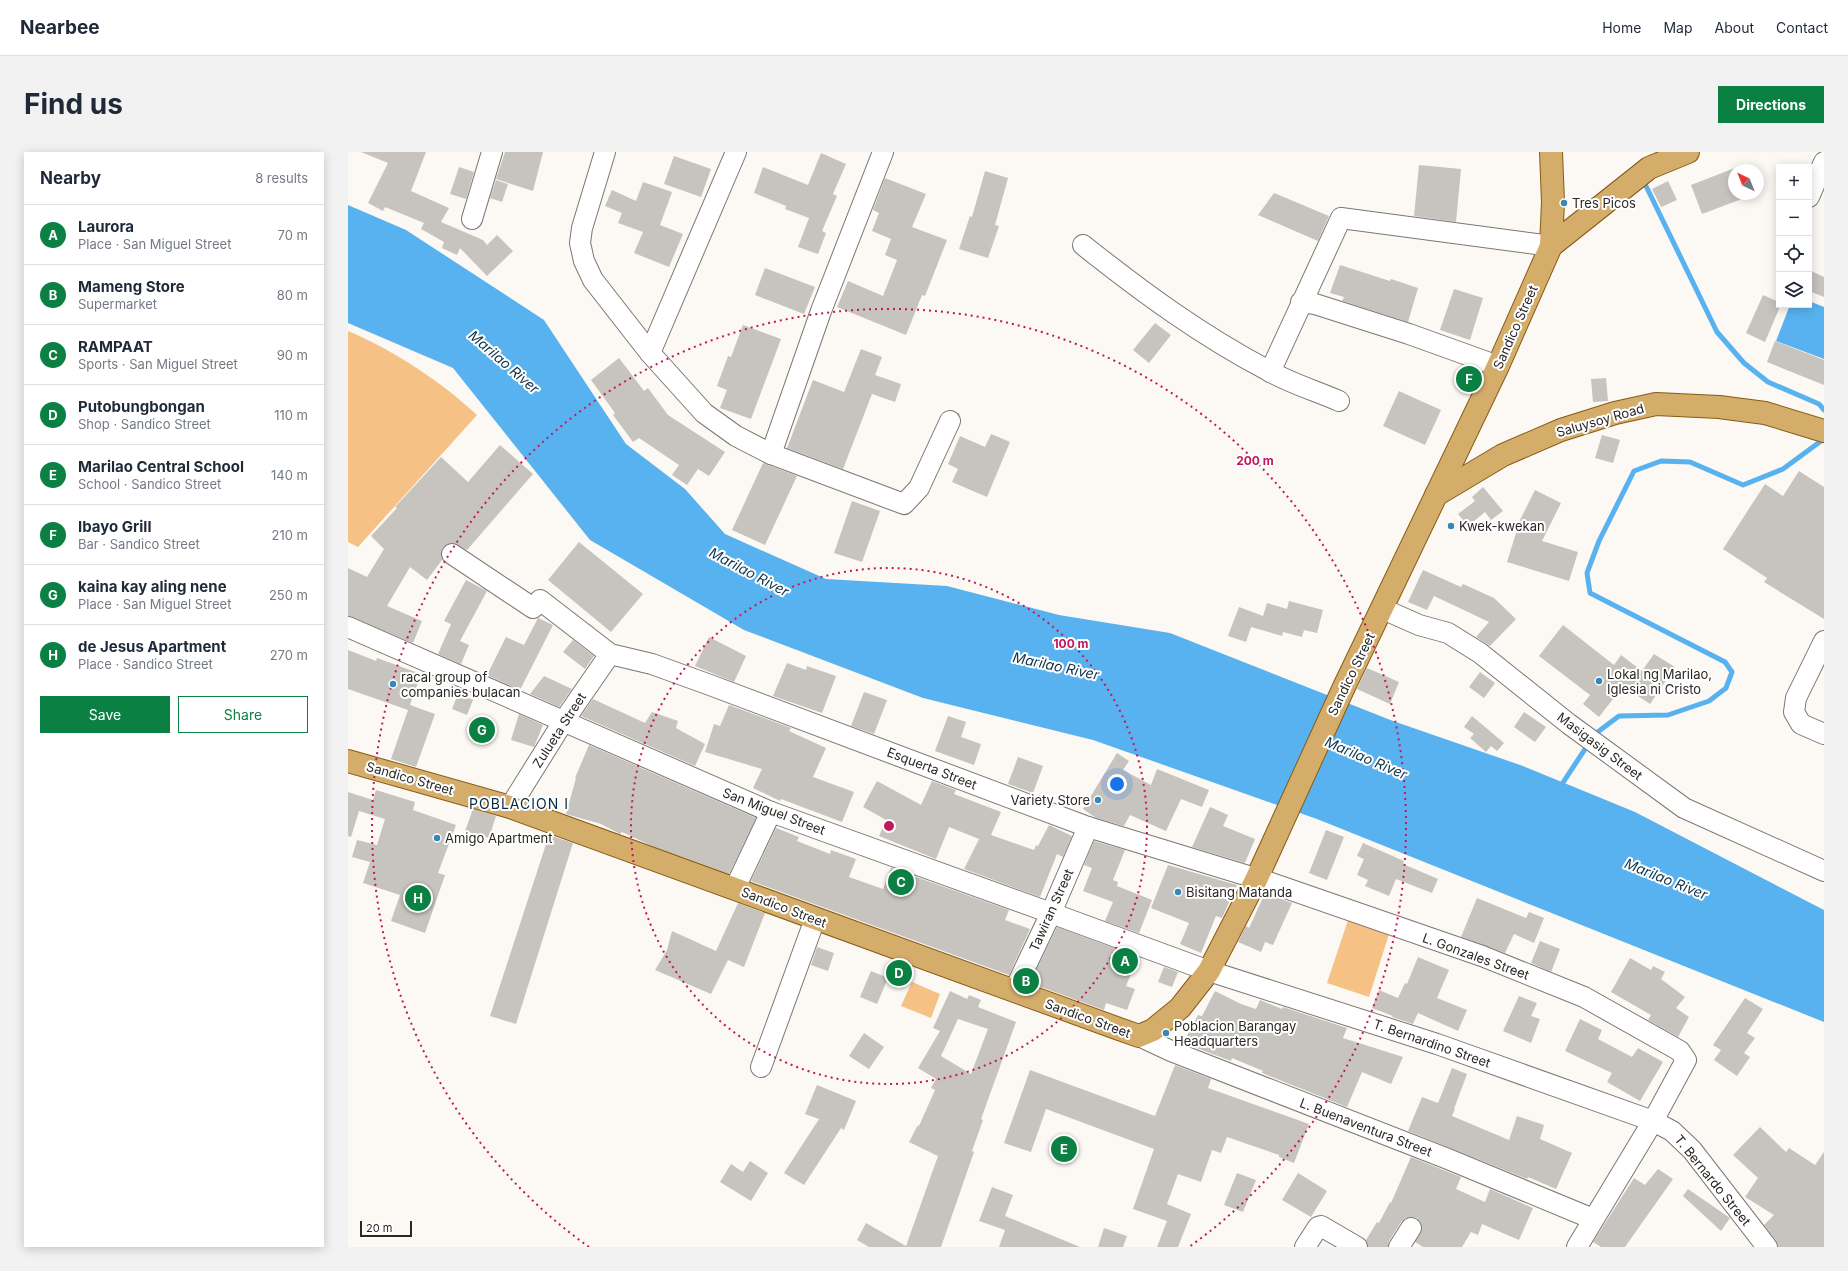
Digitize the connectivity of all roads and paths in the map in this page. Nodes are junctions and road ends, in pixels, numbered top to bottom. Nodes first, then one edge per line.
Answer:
1 (492, 152) edge
2 (606, 152) edge
3 (736, 152) edge
4 (883, 152) edge
5 (1551, 152) edge
6 (1688, 152) edge
7 (1824, 162) edge
8 (1812, 190) edge
9 (472, 219) dead end
10 (1083, 245) dead end
11 (1550, 246) junction
12 (1301, 302) junction
13 (650, 353) junction
14 (1498, 366) junction
15 (1270, 372) junction
16 (1339, 401) dead end
17 (950, 420) dead end
18 (1824, 431) edge
19 (771, 454) junction
20 (1436, 495) junction
21 (452, 554) dead end
22 (1383, 609) junction
23 (348, 627) edge
24 (1824, 641) edge
25 (610, 654) junction
26 (563, 722) junction
27 (1824, 734) edge
28 (348, 761) edge
29 (510, 807) junction
30 (771, 812) junction
31 (1088, 828) junction
32 (1824, 871) edge
33 (1256, 880) junction
34 (735, 888) junction
35 (1051, 913) junction
36 (815, 919) junction
37 (1209, 971) junction
38 (1014, 991) junction
39 (1139, 1036) junction
40 (761, 1067) dead end
41 (1653, 1121) junction
42 (1593, 1219) junction
43 (1411, 1228) dead end
44 (1306, 1247) edge
45 (1358, 1247) edge
46 (1399, 1247) edge
47 (1577, 1247) edge
48 (1767, 1247) edge

1 - 9 street
2 - 13 street
3 - 13 street
4 - 19 street
5 - 11 main road, Sandico Street
6 - 11 main road, Sandico Street
7 - 8 street
10 - 15 street
11 - 12 street
11 - 14 main road, Sandico Street
12 - 14 street
12 - 15 street
13 - 19 street
14 - 20 main road, Sandico Street
15 - 16 street
17 - 19 street
18 - 20 main road, Saluysoy Road
20 - 22 main road, Sandico Street
21 - 25 street
22 - 32 street, Masigasig Street
22 - 33 main road, Sandico Street
23 - 26 street, San Miguel Street
24 - 27 street
25 - 26 street, Zulueta Street
25 - 31 street, Esquerta Street
26 - 29 street, Zulueta Street
26 - 30 street, San Miguel Street
28 - 29 main road, Sandico Street
29 - 34 main road, Sandico Street
30 - 34 street
30 - 35 street, San Miguel Street
31 - 33 street, Esquerta Street
31 - 35 street, Tawiran Street
33 - 37 main road, Sandico Street
33 - 41 street, L. Gonzales Street
34 - 36 main road, Sandico Street
35 - 37 street, San Miguel Street
35 - 38 street, Tawiran Street
36 - 38 main road, Sandico Street
36 - 40 street
37 - 39 main road, Sandico Street
37 - 41 street, T. Bernardino Street
38 - 39 main road, Sandico Street
39 - 42 street, L. Buenaventura Street
41 - 42 street
41 - 48 street, T. Bernardo Street
42 - 47 street
43 - 46 street
44 - 45 street

